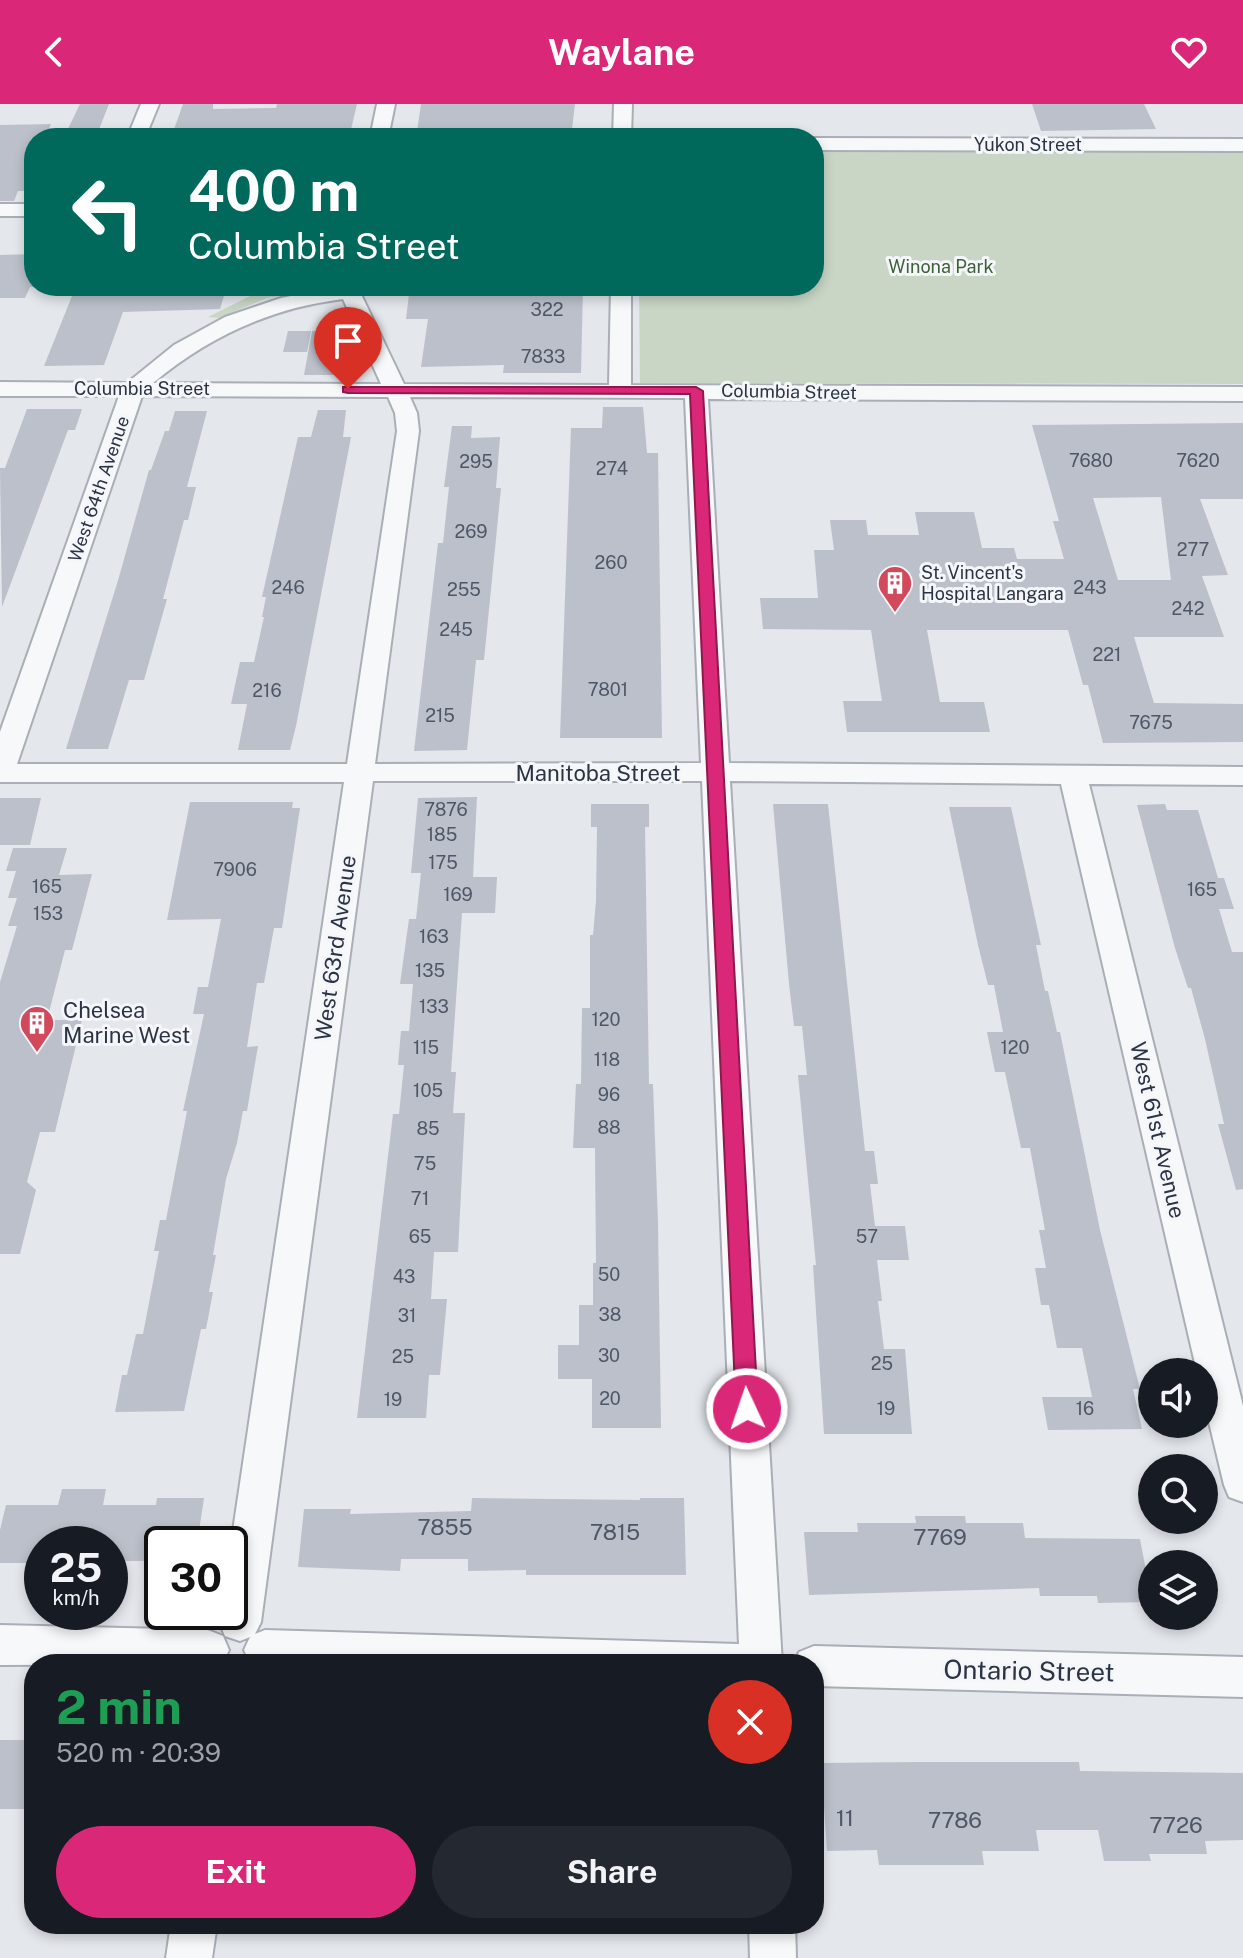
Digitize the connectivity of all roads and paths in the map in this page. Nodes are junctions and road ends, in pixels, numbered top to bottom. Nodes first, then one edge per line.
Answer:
1 (150, 104) edge
2 (386, 104) edge
3 (623, 104) edge
4 (140, 128) edge
5 (381, 128) edge
6 (622, 128) edge
7 (824, 144) edge
8 (1243, 145) edge
9 (0, 210) edge
10 (24, 210) edge
11 (320, 296) edge
12 (353, 296) edge
13 (621, 296) edge
14 (0, 389) edge
15 (133, 389) junction
16 (395, 389) junction
17 (620, 389) junction
18 (696, 391) junction
19 (1243, 394) edge
20 (0, 773) edge
21 (360, 773) junction
22 (715, 773) junction
23 (1073, 775) junction
24 (1243, 776) edge
25 (1243, 1485) edge
26 (0, 1645) edge
27 (254, 1645) edge
28 (157, 1654) edge
29 (210, 1654) edge
30 (487, 1654) edge
31 (760, 1654) edge
32 (824, 1666) edge
33 (1243, 1677) edge
34 (193, 1934) edge
35 (772, 1934) edge
36 (189, 1958) edge
37 (773, 1958) edge

1 - 4 street
2 - 5 street
3 - 6 street
7 - 8 street, Yukon Street
9 - 10 street
11 - 15 street, West 64th Avenue
12 - 16 street, West 63rd Avenue
13 - 17 street
14 - 15 street, Columbia Street
15 - 16 street, Columbia Street
15 - 20 street, West 64th Avenue
16 - 17 street, Columbia Street
16 - 21 street, West 63rd Avenue
17 - 18 street, Columbia Street
18 - 19 street, Columbia Street
18 - 22 street
20 - 21 street, Manitoba Street
21 - 22 street, Manitoba Street
21 - 27 street, West 63rd Avenue
22 - 23 street, Manitoba Street
22 - 31 street
23 - 24 street, Manitoba Street
23 - 25 street, West 61st Avenue
26 - 28 street
27 - 29 street
27 - 30 street
32 - 33 street, Ontario Street
34 - 36 street
35 - 37 street

